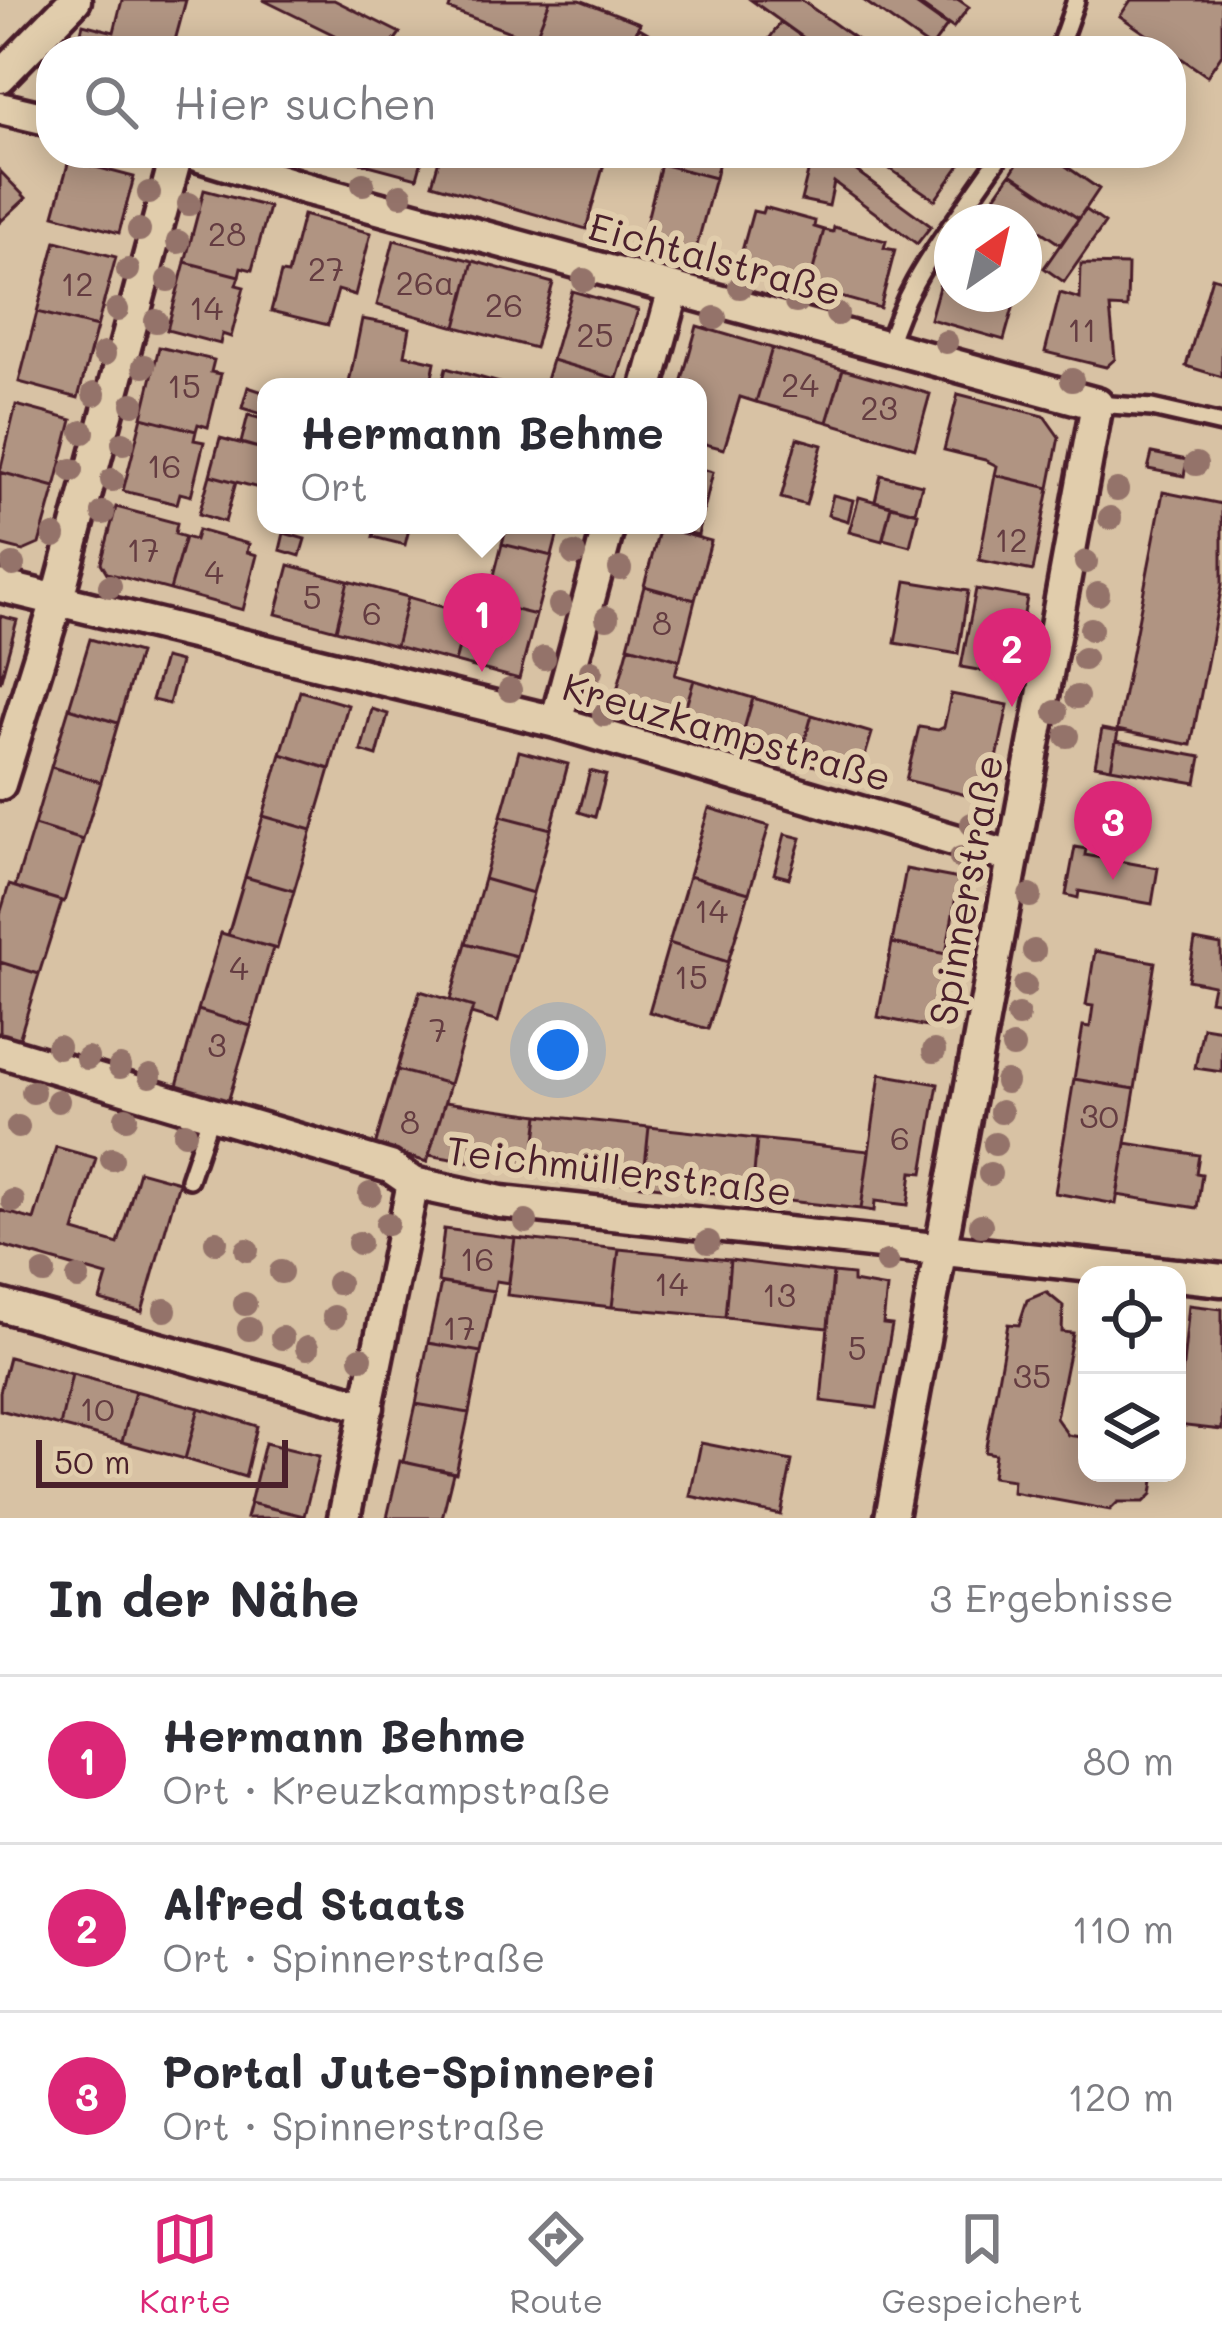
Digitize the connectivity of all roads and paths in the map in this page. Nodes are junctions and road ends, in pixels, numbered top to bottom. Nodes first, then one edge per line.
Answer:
1 (75, 0) edge
2 (1076, 0) edge
3 (40, 36) edge
4 (1063, 36) edge
5 (36, 40) edge
6 (0, 77) edge
7 (0, 108) edge
8 (36, 116) edge
9 (173, 168) edge
10 (243, 168) edge
11 (992, 168) edge
12 (966, 204) edge
13 (934, 250) edge
14 (674, 289) junction
15 (888, 346) junction
16 (649, 378) edge
17 (1097, 404) junction
18 (1222, 424) edge
19 (607, 534) edge
20 (0, 586) edge
21 (57, 601) junction
22 (556, 722) junction
23 (0, 784) edge
24 (1011, 857) junction
25 (0, 1051) edge
26 (211, 1114) junction
27 (189, 1179) dead end
28 (413, 1183) junction
29 (940, 1248) junction
30 (1097, 1266) edge
31 (1186, 1276) edge
32 (1222, 1280) edge
33 (0, 1305) edge
34 (368, 1407) junction
35 (344, 1518) edge
36 (891, 1518) edge

1 - 3 street
2 - 4 lane
5 - 6 street
7 - 8 street
9 - 21 street
10 - 14 street, Eichtalstraße
11 - 12 lane
13 - 15 lane
14 - 15 street, Eichtalstraße
14 - 16 street
15 - 17 street, Eichtalstraße
17 - 18 lane, Eichtalstraße
17 - 24 street, Spinnerstraße
19 - 22 street
20 - 21 street, Kreuzkampstraße
21 - 22 street, Kreuzkampstraße
21 - 23 street
22 - 24 street, Kreuzkampstraße
24 - 29 street, Spinnerstraße
25 - 26 street
26 - 27 lane
26 - 28 street
28 - 29 street, Teichmüllerstraße
28 - 34 street, Teichmüllerstraße
29 - 30 street
29 - 36 street, Spinnerstraße
31 - 32 street
33 - 34 street
34 - 35 street, Teichmüllerstraße

